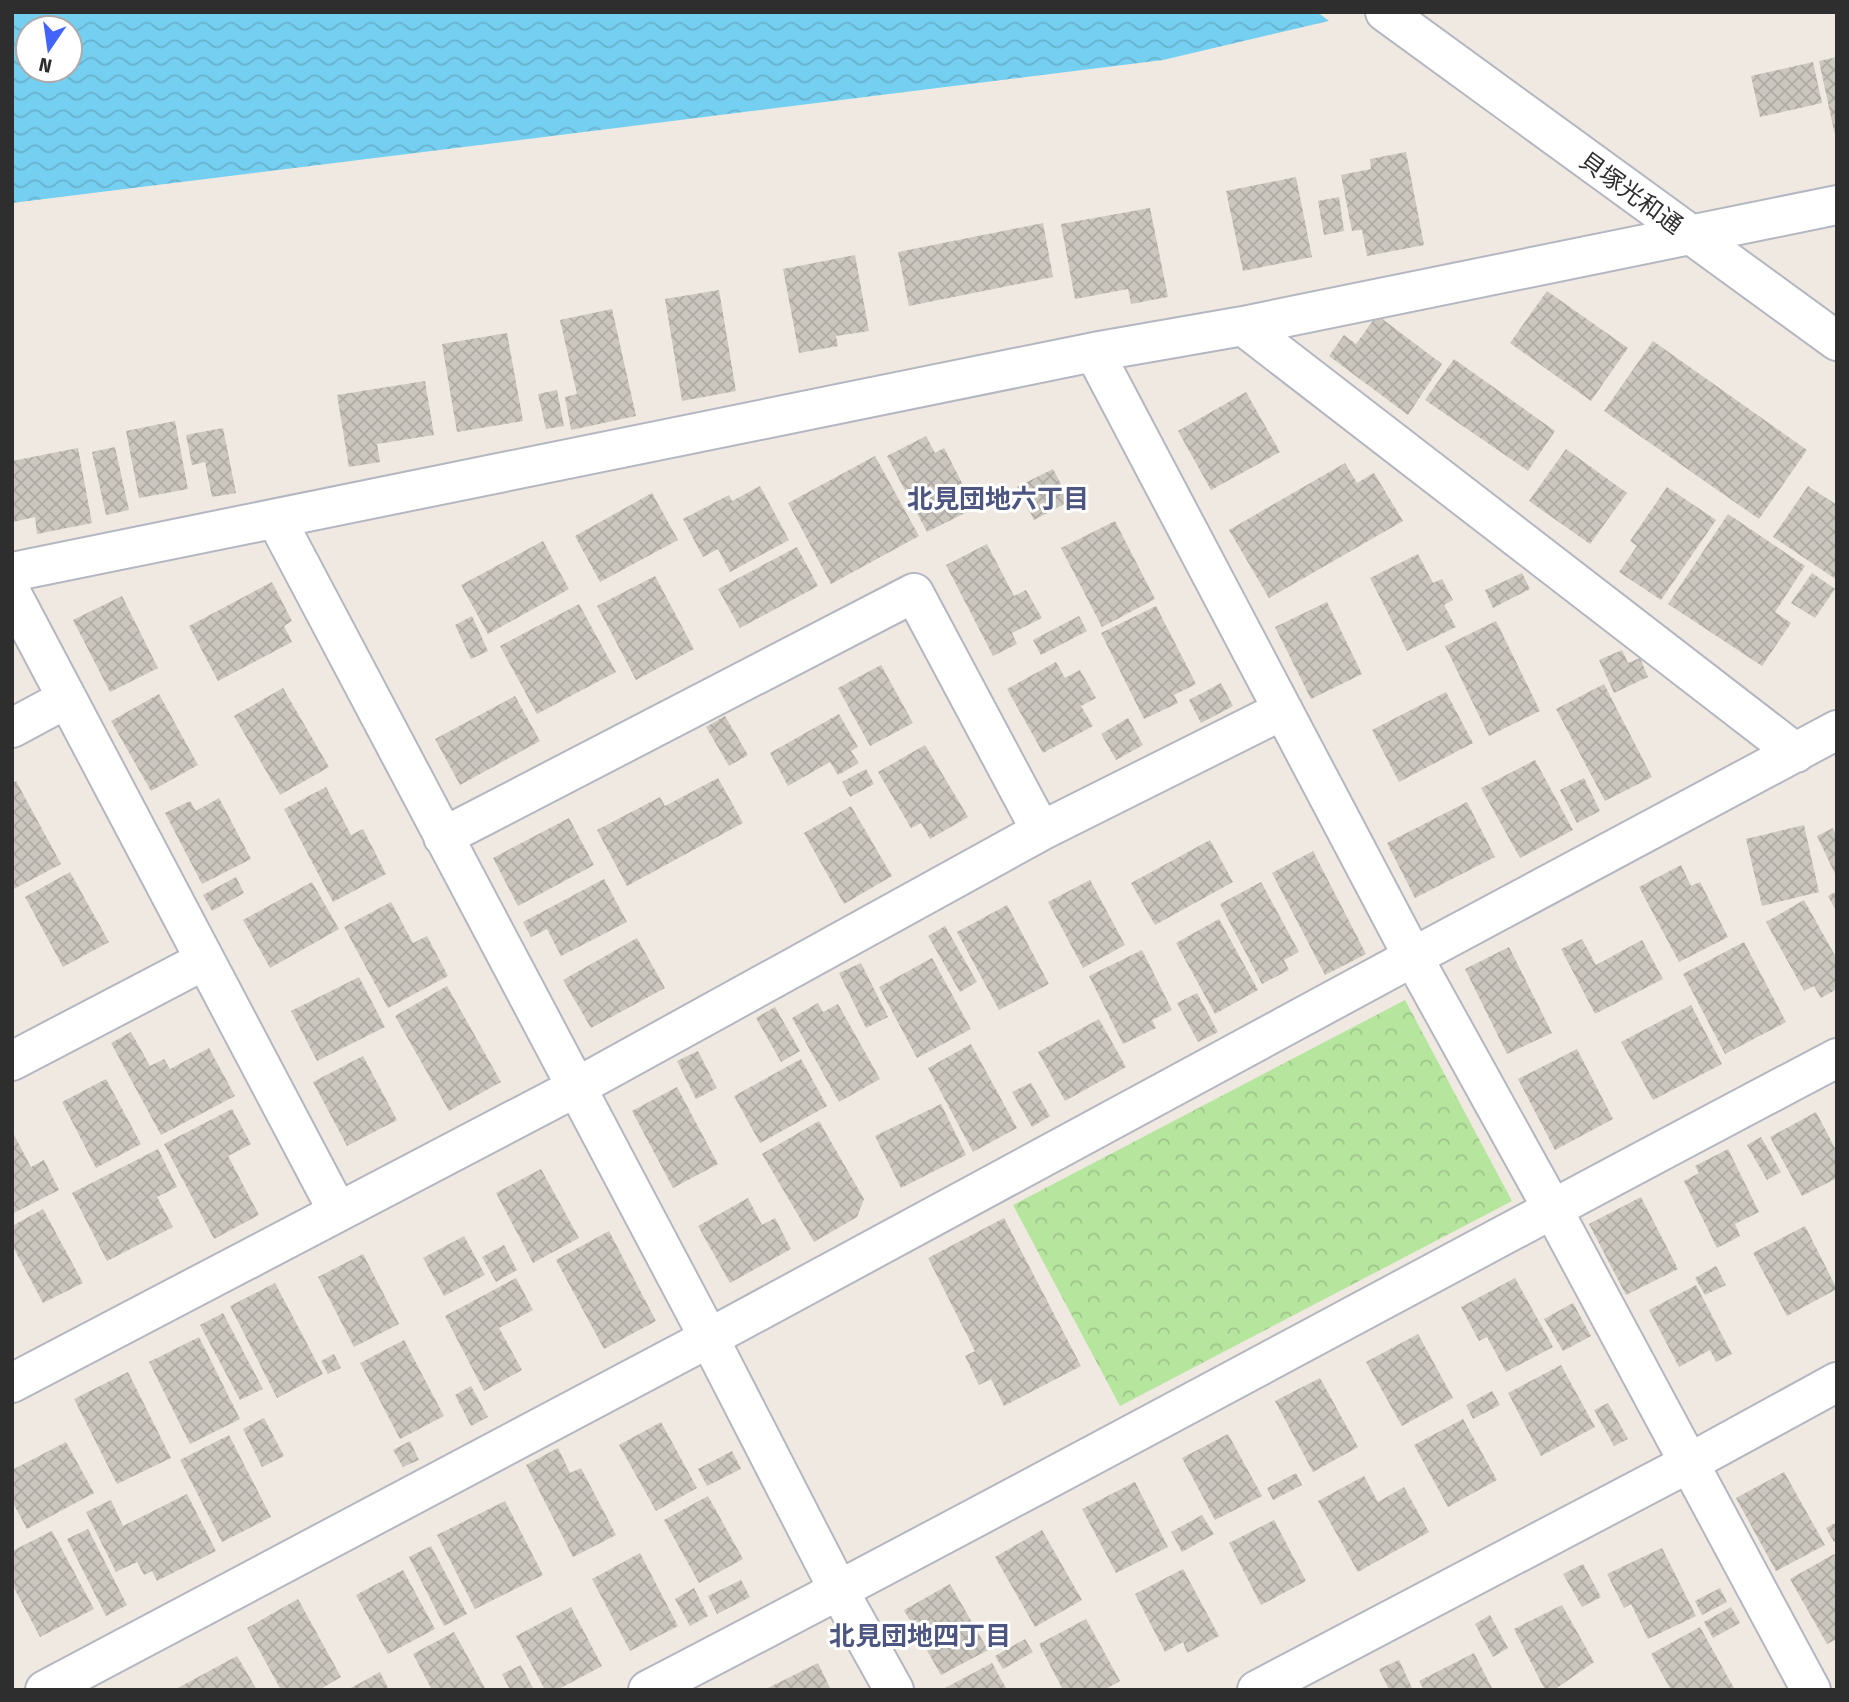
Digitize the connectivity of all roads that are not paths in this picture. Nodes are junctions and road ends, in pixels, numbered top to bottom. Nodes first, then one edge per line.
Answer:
1 (1385, 12) edge
2 (1837, 205) edge
3 (1690, 236) junction
4 (1242, 326) junction
5 (1837, 341) edge
6 (1094, 352) junction
7 (276, 519) junction
8 (12, 572) edge
9 (12, 594) edge
10 (66, 699) junction
11 (1283, 710) junction
12 (12, 728) edge
13 (1837, 730) edge
14 (1796, 753) junction
15 (1041, 831) junction
16 (443, 837) junction
17 (1413, 957) junction
18 (205, 960) junction
19 (1837, 1058) edge
20 (12, 1062) edge
21 (576, 1088) junction
22 (1552, 1208) junction
23 (338, 1212) junction
24 (709, 1338) junction
25 (12, 1382) edge
26 (1837, 1382) edge
27 (1689, 1464) junction
28 (839, 1591) junction
29 (45, 1690) edge
30 (648, 1690) edge
31 (894, 1690) edge
32 (1257, 1690) edge
33 (1811, 1690) edge

1 - 3 street, 貝塚光和通
2 - 3 street
3 - 4 street
3 - 5 street, 貝塚光和通
4 - 6 street
4 - 14 street
6 - 7 street
6 - 11 street
7 - 8 street
7 - 16 street
9 - 10 street
10 - 12 street
10 - 18 street
11 - 15 street
11 - 17 street
13 - 14 street
14 - 17 street
15 - 16 street
15 - 21 street
16 - 21 street
17 - 22 street
17 - 24 street
18 - 20 street
18 - 23 street
19 - 22 street
21 - 23 street
21 - 24 street
22 - 27 street
22 - 28 street
23 - 25 street
24 - 28 street
24 - 29 street
26 - 27 street
27 - 32 street
27 - 33 street
28 - 30 street
28 - 31 street

